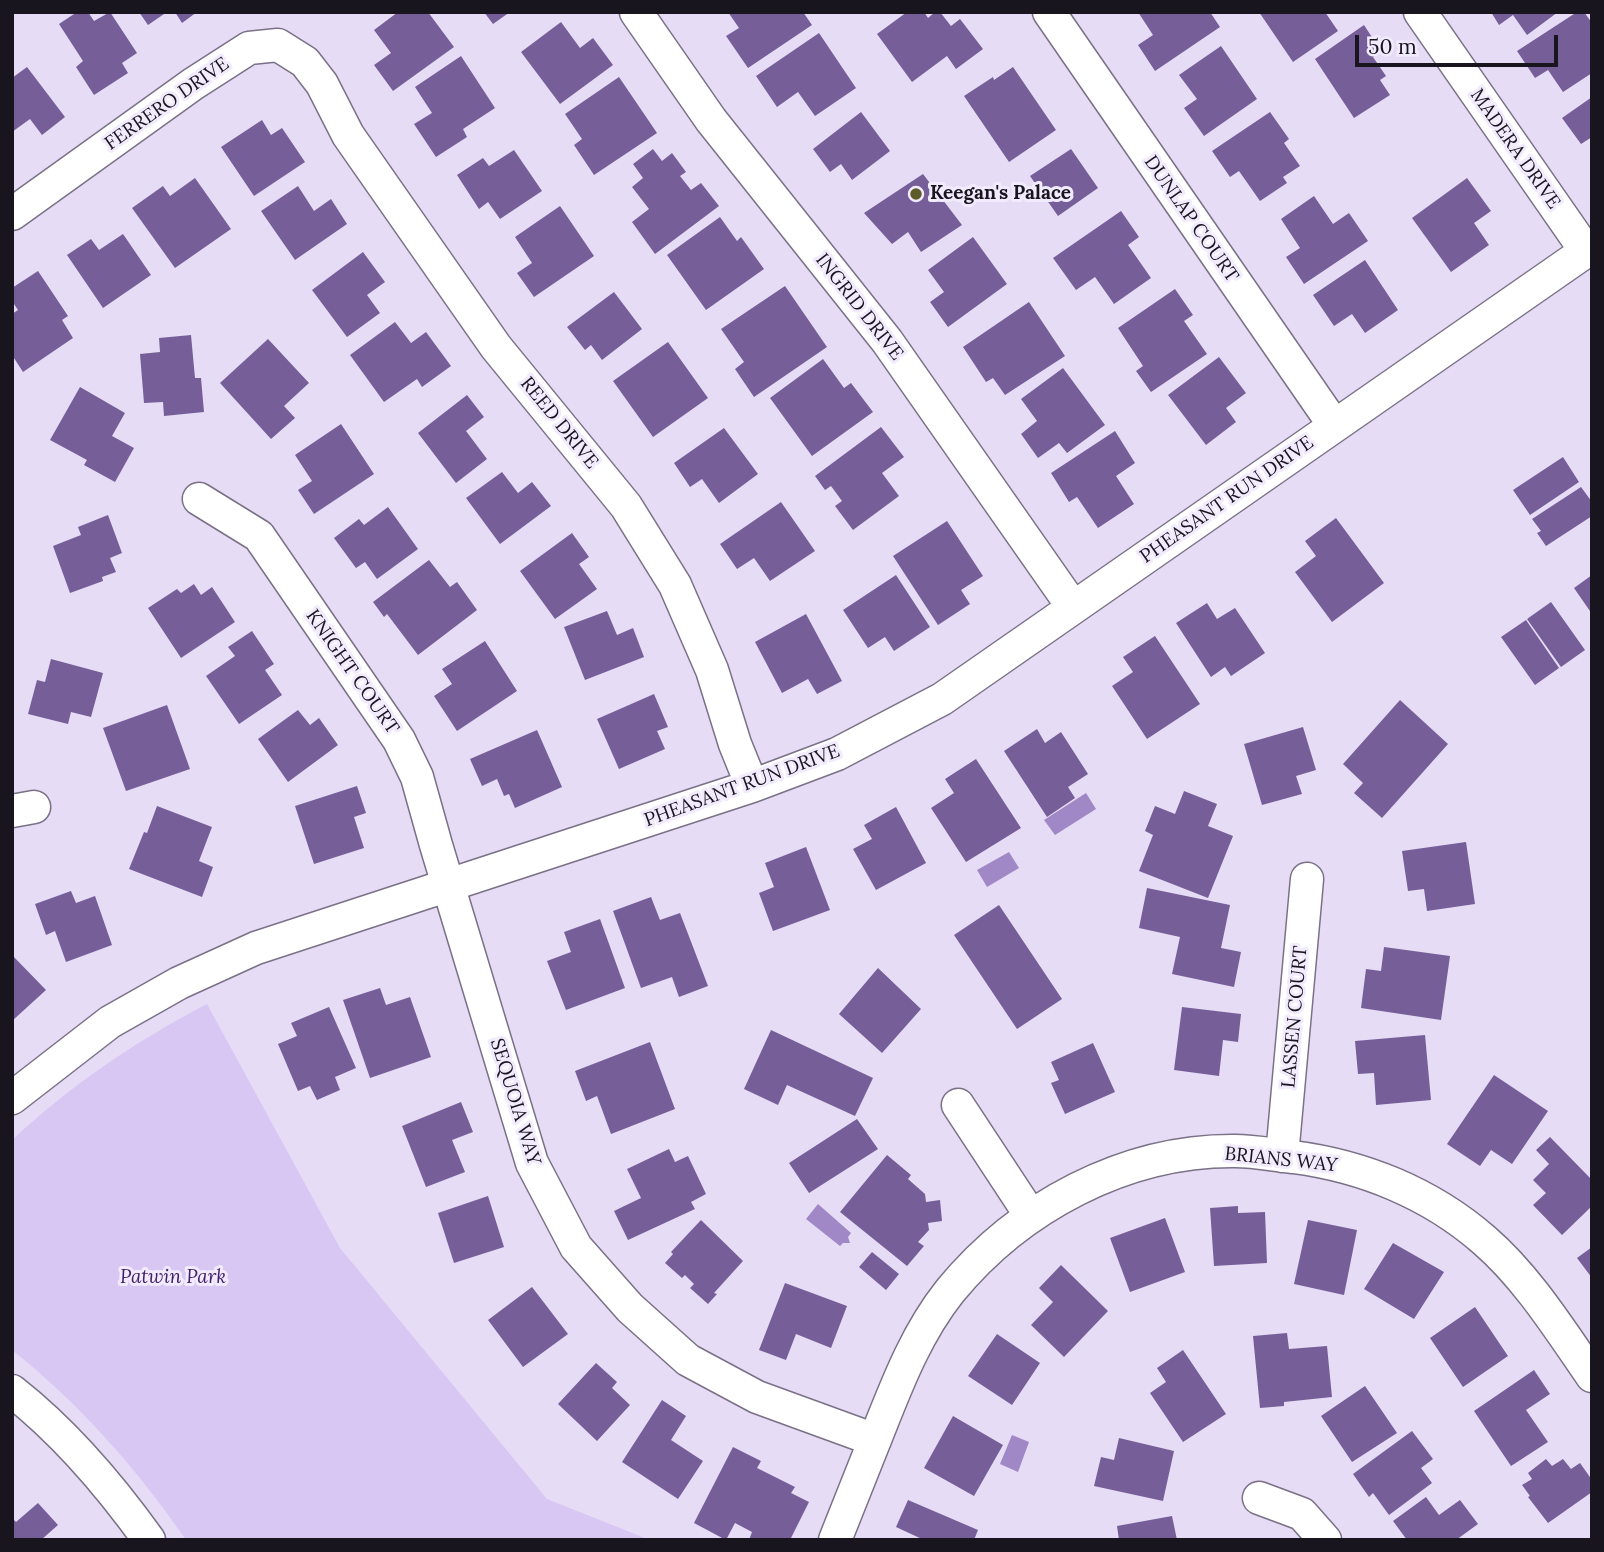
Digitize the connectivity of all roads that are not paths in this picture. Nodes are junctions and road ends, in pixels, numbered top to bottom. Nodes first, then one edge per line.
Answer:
1 (636, 12) edge
2 (1049, 12) edge
3 (1420, 12) edge
4 (322, 84) joint
5 (12, 214) edge
6 (1589, 249) edge
7 (1334, 425) junction
8 (199, 499) dead end
9 (1073, 607) junction
10 (752, 786) junction
11 (1307, 879) dead end
12 (449, 884) junction
13 (12, 1098) edge
14 (958, 1105) dead end
15 (1282, 1156) junction
16 (1031, 1216) junction
17 (1592, 1376) edge
18 (12, 1391) edge
19 (875, 1440) junction
20 (1259, 1498) dead end
21 (149, 1540) edge
22 (835, 1540) edge
23 (1325, 1540) edge

1 - 9 street, INGRID DRIVE
2 - 7 street, DUNLAP COURT
3 - 6 street, MADERA DRIVE
4 - 5 street, FERRERO DRIVE
4 - 10 street, REED DRIVE
6 - 7 street, PHEASANT RUN DRIVE
7 - 9 street, PHEASANT RUN DRIVE
8 - 12 street, KNIGHT COURT
9 - 10 street, PHEASANT RUN DRIVE
10 - 12 street, PHEASANT RUN DRIVE
11 - 15 street, LASSEN COURT
12 - 13 street, PHEASANT RUN DRIVE
12 - 19 street, SEQUOIA WAY
14 - 16 street
15 - 16 street, BRIANS WAY
15 - 17 street, BRIANS WAY
16 - 19 street, BRIANS WAY
18 - 21 street
19 - 22 street, BRIANS WAY
20 - 23 street

